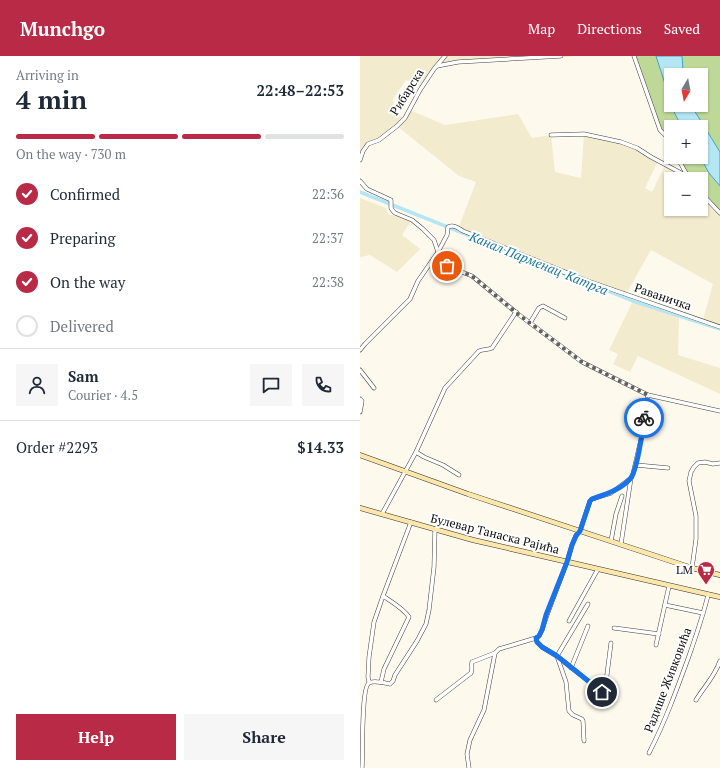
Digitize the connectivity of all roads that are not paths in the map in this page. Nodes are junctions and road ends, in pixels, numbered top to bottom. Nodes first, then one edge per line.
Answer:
1 (445, 56) edge
2 (561, 56) edge
3 (634, 56) edge
4 (436, 66) junction
5 (664, 134) edge
6 (551, 135) dead end
7 (360, 160) edge
8 (679, 172) edge
9 (360, 181) edge
10 (708, 200) edge
11 (720, 213) edge
12 (438, 252) junction
13 (516, 312) junction
14 (565, 318) dead end
15 (530, 322) junction
16 (720, 327) edge
17 (360, 350) edge
18 (360, 370) edge
19 (374, 388) dead end
20 (648, 395) junction
21 (360, 399) edge
22 (720, 411) edge
23 (360, 412) edge
24 (416, 452) junction
25 (360, 455) edge
26 (720, 463) edge
27 (636, 465) junction
28 (668, 468) dead end
29 (406, 471) junction
30 (459, 475) dead end
31 (631, 478) junction
32 (622, 496) dead end
33 (360, 508) edge
34 (382, 514) junction
35 (411, 522) junction
36 (435, 529) junction
37 (580, 531) junction
38 (611, 541) junction
39 (621, 544) junction
40 (567, 562) junction
41 (692, 568) junction
42 (598, 569) junction
43 (720, 575) edge
44 (669, 586) junction
45 (708, 595) junction
46 (383, 596) junction
47 (720, 598) edge
48 (588, 604) dead end
49 (665, 605) junction
50 (703, 613) junction
51 (569, 621) dead end
52 (588, 626) dead end
53 (614, 628) dead end
54 (659, 634) junction
55 (536, 638) junction
56 (611, 643) dead end
57 (656, 645) dead end
58 (495, 653) junction
59 (557, 656) junction
60 (720, 661) edge
61 (571, 668) junction
62 (369, 682) junction
63 (381, 682) junction
64 (436, 700) dead end
65 (696, 700) dead end
66 (584, 741) dead end
67 (649, 753) dead end
68 (362, 768) edge
69 (469, 768) edge

1 - 4 street, Рибарска
2 - 4 street, Рибарска
3 - 5 street
4 - 7 street, Рибарска
6 - 8 street
9 - 12 street
10 - 11 street
12 - 13 street
12 - 16 street, Раваничка
12 - 17 street, Раваничка
13 - 15 street
13 - 24 street
14 - 15 street
15 - 20 street
18 - 19 street
20 - 22 street
20 - 27 street
21 - 23 street
24 - 29 street
24 - 30 street
25 - 29 street
26 - 41 street
27 - 28 street
27 - 31 street
29 - 34 street
29 - 37 street
31 - 37 street
31 - 39 street
32 - 38 street
33 - 34 street, Булевар Танаска Рајића
34 - 35 street, Булевар Танаска Рајића
35 - 36 street, Булевар Танаска Рајића
35 - 46 street
36 - 40 street, Булевар Танаска Рајића
36 - 63 street
37 - 38 street
37 - 40 street
38 - 39 street
39 - 41 street
40 - 42 street, Булевар Танаска Рајића
40 - 55 street
41 - 43 street
42 - 44 street, Булевар Танаска Рајића
42 - 51 street
44 - 45 street, Булевар Танаска Рајића
44 - 49 street
45 - 47 street, Булевар Танаска Рајића
45 - 50 street, Радише Живковића
46 - 62 street
46 - 63 street
48 - 59 street
49 - 50 street, Радише Живковића
49 - 54 street
50 - 67 street, Радише Живковића
52 - 61 street
53 - 54 street
54 - 57 street
55 - 58 street
55 - 59 street
56 - 61 street
58 - 64 street
58 - 69 street
59 - 61 street
59 - 66 street
60 - 65 street
62 - 63 street
62 - 68 street

